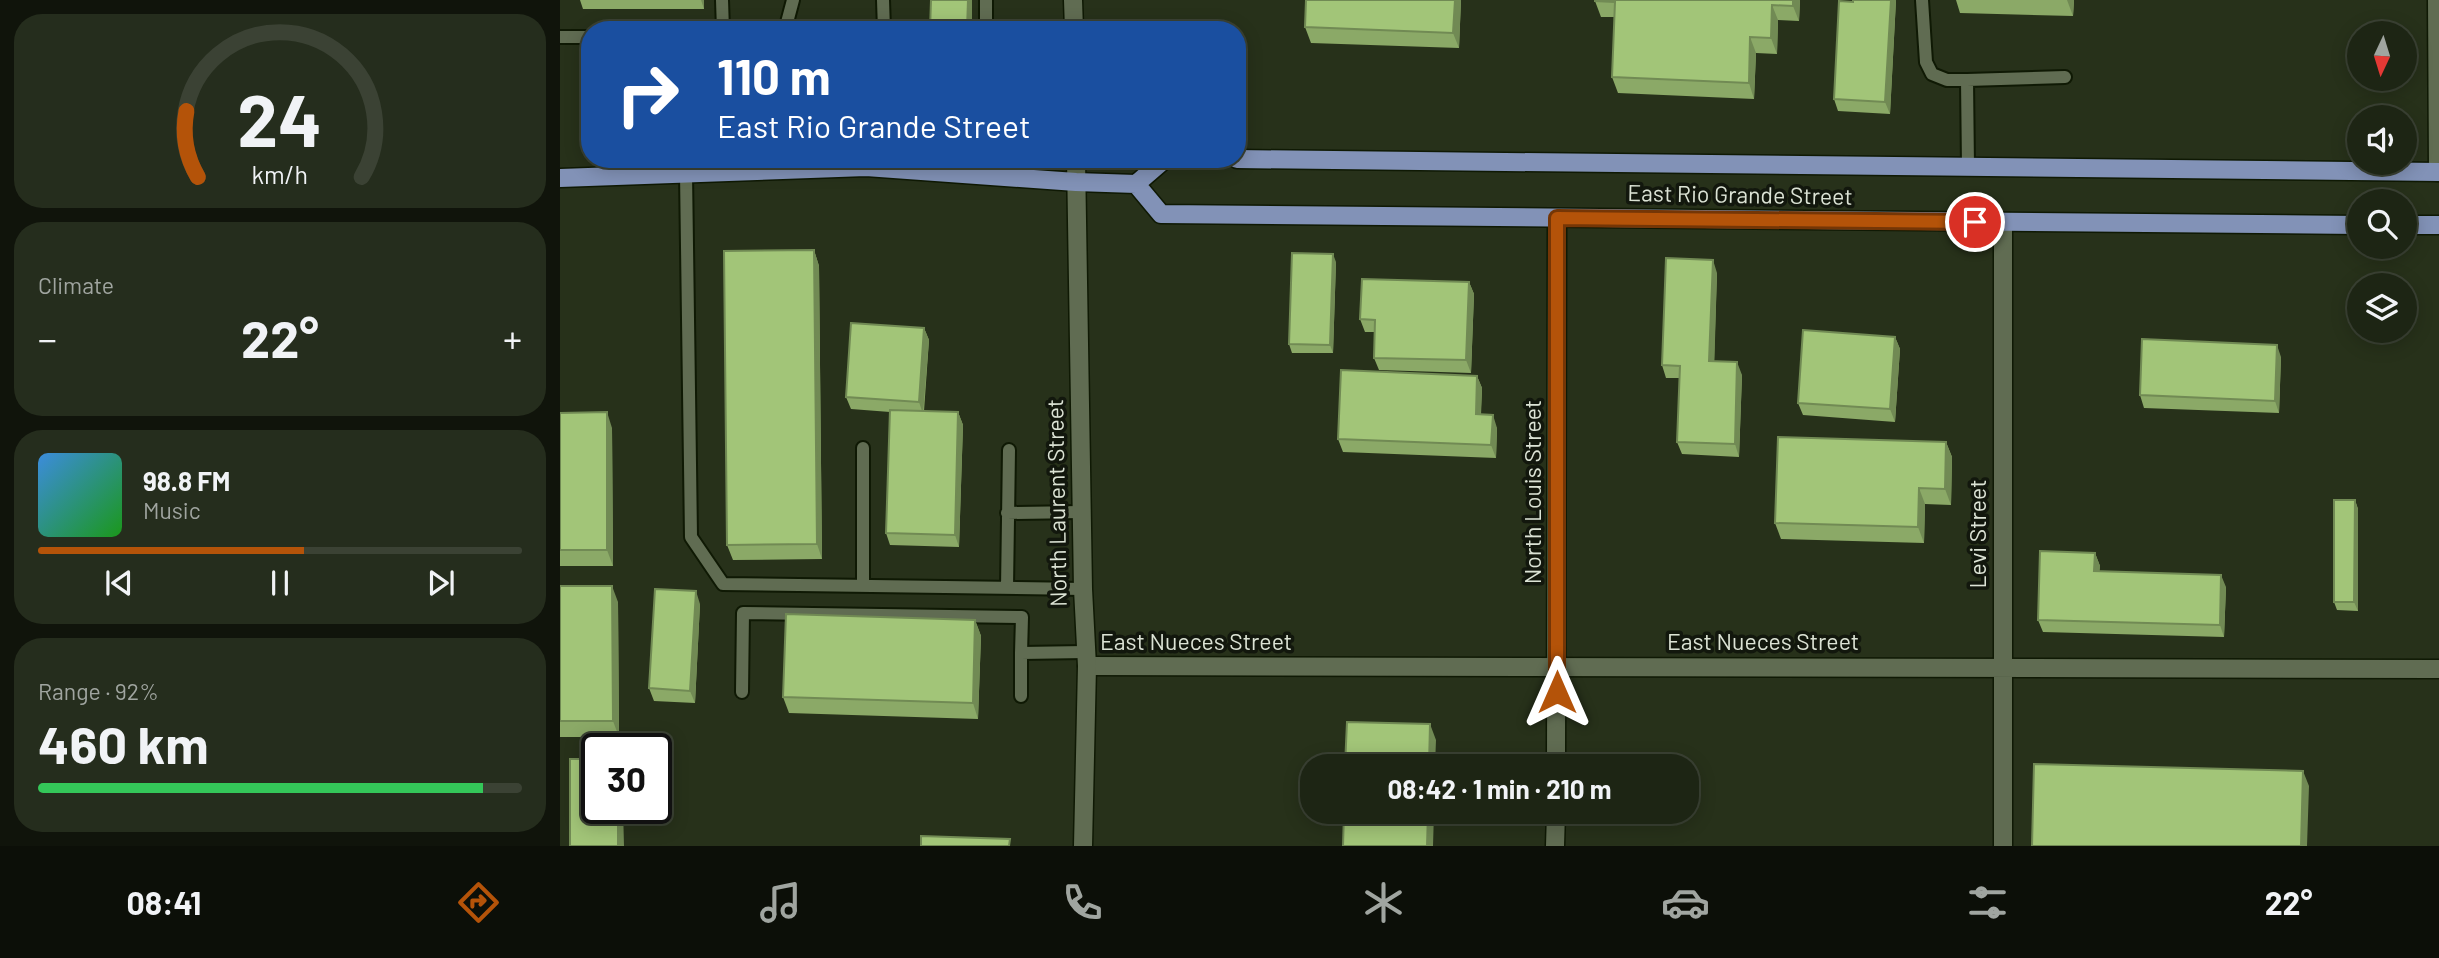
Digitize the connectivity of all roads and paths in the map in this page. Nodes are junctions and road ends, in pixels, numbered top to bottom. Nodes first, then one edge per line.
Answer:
1 (722, 0) edge
2 (793, 0) edge
3 (883, 0) edge
4 (986, 0) edge
5 (1073, 0) edge
6 (1922, 0) edge
7 (2437, 0) edge
8 (723, 21) edge
9 (787, 21) edge
10 (884, 21) edge
11 (986, 21) edge
12 (1074, 21) edge
13 (560, 37) edge
14 (581, 37) edge
15 (2065, 77) dead end
16 (1968, 80) junction
17 (1246, 159) edge
18 (1968, 167) junction
19 (743, 168) edge
20 (880, 168) edge
21 (1076, 168) edge
22 (1155, 168) edge
23 (2439, 172) edge
24 (686, 173) junction
25 (560, 178) edge
26 (1076, 182) junction
27 (1136, 184) junction
28 (1557, 218) junction
29 (2003, 222) junction
30 (2347, 225) edge
31 (2417, 225) edge
32 (2439, 225) edge
33 (863, 448) dead end
34 (1009, 450) dead end
35 (1081, 512) junction
36 (1007, 513) junction
37 (863, 586) junction
38 (1007, 588) junction
39 (1083, 589) junction
40 (1021, 653) junction
41 (1086, 659) junction
42 (2002, 665) junction
43 (1557, 667) junction
44 (2439, 669) edge
45 (742, 692) dead end
46 (1021, 696) dead end
47 (1556, 754) edge
48 (1556, 824) edge
49 (1083, 846) edge
50 (1555, 846) edge
51 (2003, 846) edge

1 - 8 lane
2 - 9 lane
3 - 10 lane
4 - 11 lane
5 - 12 street
6 - 16 lane
7 - 23 street
13 - 14 lane
15 - 16 lane
16 - 18 lane
17 - 18 main road, East Rio Grande Street
18 - 23 main road, East Rio Grande Street
19 - 24 main road
20 - 26 main road
21 - 26 street, North Laurent Street
22 - 27 main road
24 - 25 main road
24 - 37 lane
26 - 27 main road
26 - 35 street, North Laurent Street
27 - 28 main road, East Rio Grande Street
28 - 29 main road, East Rio Grande Street
28 - 43 street, North Louis Street
29 - 30 main road, East Rio Grande Street
29 - 42 street, Levi Street
31 - 32 main road
33 - 37 lane
34 - 36 lane
35 - 36 lane
35 - 39 street, North Laurent Street
36 - 38 lane
37 - 38 lane
38 - 39 lane
39 - 41 street, North Laurent Street
40 - 41 lane
40 - 45 lane
40 - 46 lane
41 - 43 street, East Nueces Street
41 - 49 street, North Laurent Street
42 - 43 street, East Nueces Street
42 - 44 street, East Nueces Street
42 - 51 street, Levi Street
43 - 47 street, North Louis Street
48 - 50 street

